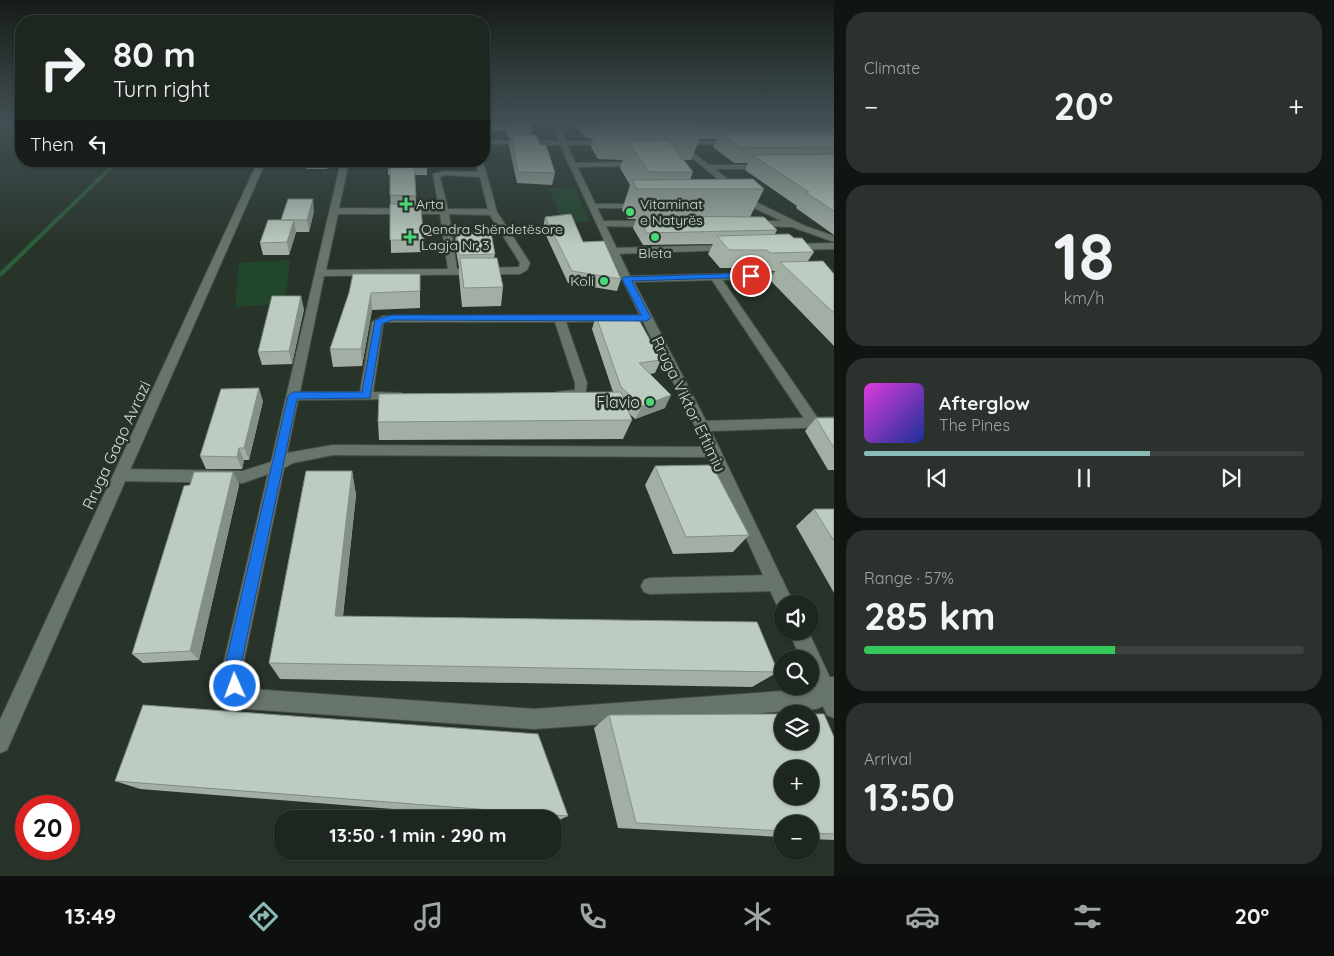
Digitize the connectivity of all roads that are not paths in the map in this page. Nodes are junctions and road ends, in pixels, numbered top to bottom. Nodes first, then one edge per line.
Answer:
1 (645, 164) edge
2 (692, 164) edge
3 (702, 164) edge
4 (572, 165) joint
5 (704, 166) junction
6 (775, 166) edge
7 (259, 167) edge
8 (345, 167) edge
9 (481, 167) edge
10 (483, 174) junction
11 (734, 204) edge
12 (754, 204) junction
13 (593, 206) junction
14 (656, 206) edge
15 (334, 212) junction
16 (444, 212) junction
17 (493, 212) junction
18 (601, 224) junction
19 (664, 224) edge
20 (743, 224) edge
21 (793, 224) junction
22 (834, 240) edge
23 (834, 246) edge
24 (785, 247) edge
25 (736, 248) edge
26 (614, 251) junction
27 (453, 272) junction
28 (320, 273) junction
29 (803, 274) edge
30 (715, 277) junction
31 (627, 279) junction
32 (559, 318) junction
33 (646, 318) junction
34 (293, 396) junction
35 (366, 396) junction
36 (406, 396) edge
37 (544, 396) edge
38 (834, 422) edge
39 (814, 423) junction
40 (702, 426) junction
41 (714, 452) junction
42 (278, 465) junction
43 (121, 475) junction
44 (775, 583) junction
45 (650, 586) dead end
46 (781, 595) edge
47 (803, 640) edge
48 (829, 687) edge
49 (834, 708) edge
50 (0, 743) edge

1 - 4 street
2 - 5 street
3 - 5 street
4 - 13 street, Rruga Viktor Eftimiu
5 - 6 street
5 - 12 street
7 - 43 street, Rruga Gaqo Avrazi
8 - 15 lane
9 - 10 street
10 - 16 street
10 - 17 street
11 - 12 street
12 - 21 street
13 - 14 street
13 - 18 street, Rruga Viktor Eftimiu
15 - 16 street
15 - 28 lane
16 - 17 street
16 - 27 street
17 - 27 street
18 - 19 street
18 - 26 street, Rruga Viktor Eftimiu
20 - 21 street
21 - 22 street
23 - 24 street
25 - 26 street
26 - 31 street, Rruga Viktor Eftimiu
27 - 28 street
28 - 34 lane
29 - 30 street
30 - 31 street
30 - 39 street
31 - 33 street, Rruga Viktor Eftimiu
32 - 33 lane
32 - 35 lane
32 - 37 street
33 - 40 street, Rruga Viktor Eftimiu
34 - 35 street
34 - 42 lane
35 - 36 street
38 - 39 street
39 - 40 street
40 - 41 street, Rruga Viktor Eftimiu
41 - 42 street
41 - 44 street, Rruga Viktor Eftimiu
42 - 43 street
42 - 48 street
43 - 50 street, Rruga Gaqo Avrazi
44 - 45 street
44 - 46 street, Rruga Viktor Eftimiu
47 - 48 street
48 - 49 street

